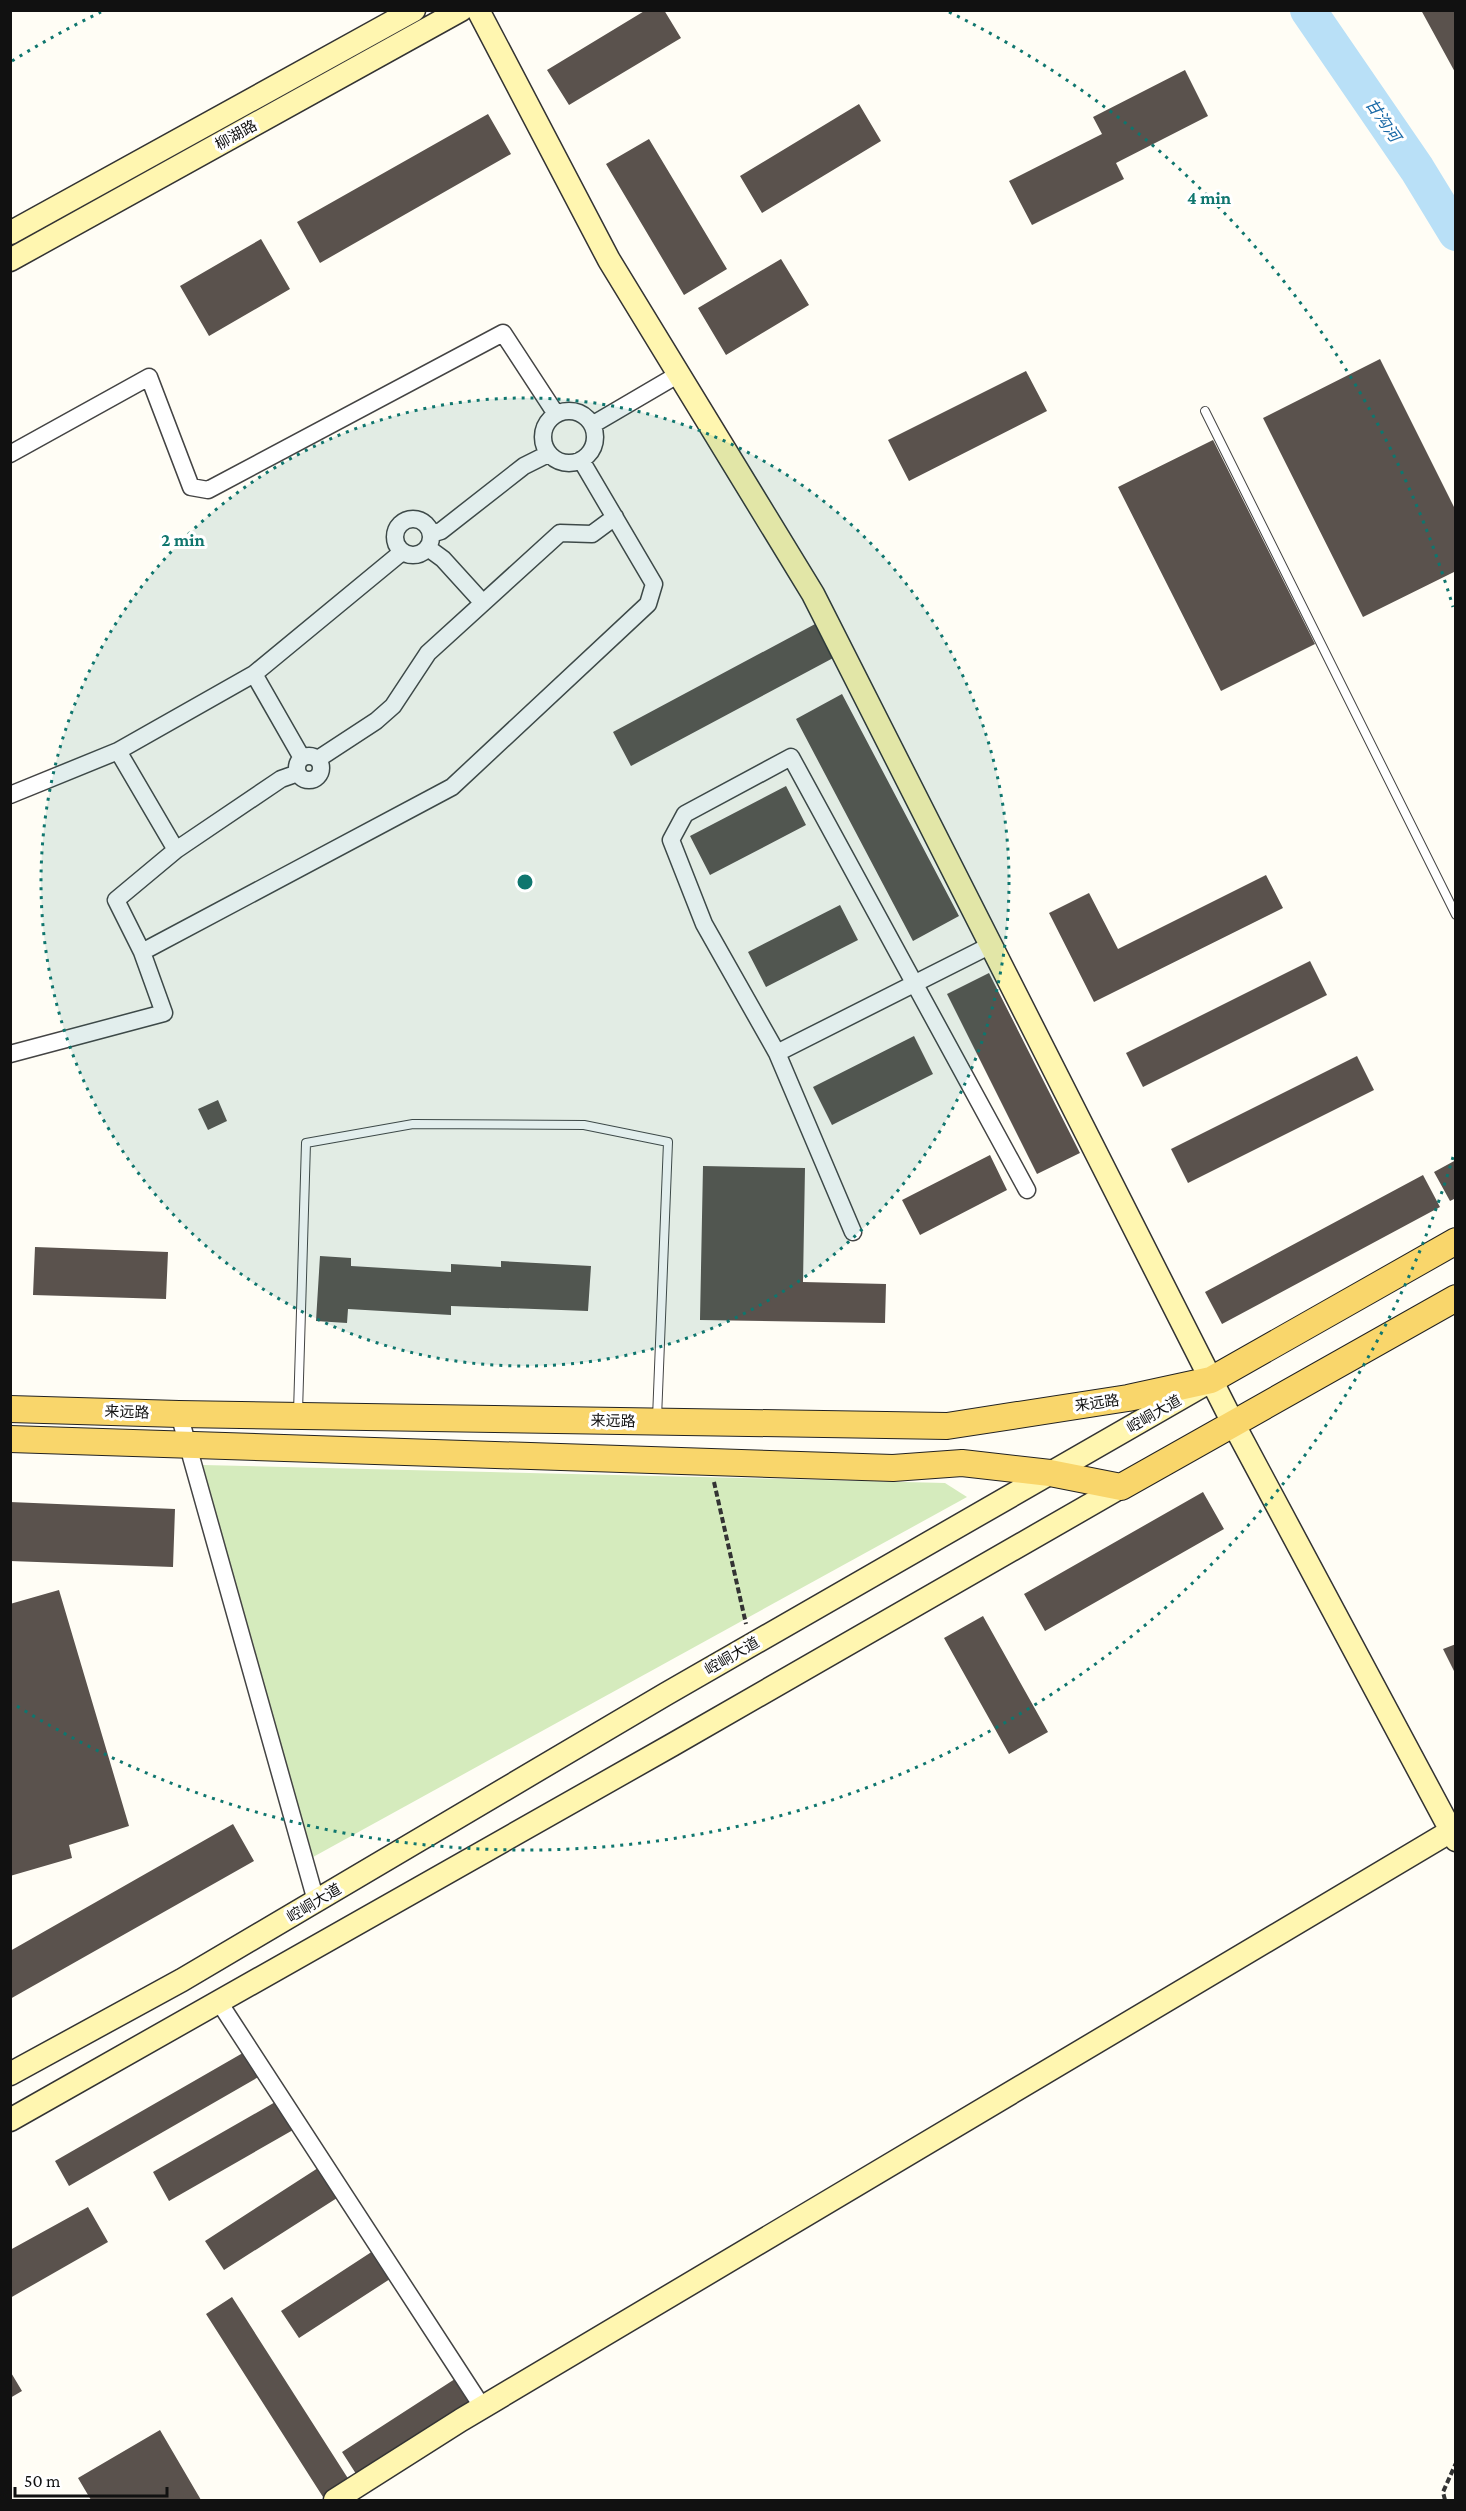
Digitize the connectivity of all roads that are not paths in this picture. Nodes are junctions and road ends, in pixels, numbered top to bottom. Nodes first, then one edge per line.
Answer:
1 (414, 10) edge
2 (461, 10) edge
3 (478, 10) edge
4 (10, 233) edge
5 (10, 260) edge
6 (679, 374) junction
7 (1205, 411) dead end
8 (556, 414) junction
9 (592, 425) junction
10 (10, 454) edge
11 (548, 454) junction
12 (581, 460) junction
13 (615, 518) junction
14 (430, 541) junction
15 (402, 552) junction
16 (483, 603) junction
17 (254, 674) junction
18 (118, 751) junction
19 (306, 764) junction
20 (10, 795) edge
21 (176, 850) junction
22 (1455, 915) edge
23 (991, 945) junction
24 (142, 952) junction
25 (914, 982) junction
26 (777, 1053) junction
27 (10, 1054) edge
28 (1027, 1190) dead end
29 (854, 1232) dead end
30 (1455, 1240) edge
31 (1455, 1298) edge
32 (1211, 1380) junction
33 (10, 1409) edge
34 (179, 1414) junction
35 (298, 1416) junction
36 (657, 1422) junction
37 (1233, 1423) junction
38 (10, 1439) edge
39 (188, 1445) junction
40 (1050, 1473) junction
41 (1121, 1486) junction
42 (1453, 1835) edge
43 (316, 1901) junction
44 (219, 2002) junction
45 (10, 2074) edge
46 (10, 2120) edge
47 (483, 2408) junction
48 (335, 2500) edge

1 - 4 main road, 柳湖路
2 - 5 main road, 柳湖路
3 - 6 main road
6 - 9 street
6 - 23 main road
7 - 22 lane
8 - 9 street
8 - 10 street
8 - 11 street
9 - 12 street
11 - 12 street
11 - 14 street
12 - 13 street
13 - 16 street
13 - 24 street
14 - 15 street
14 - 15 street
14 - 16 street
15 - 17 street
16 - 19 street
17 - 18 street
17 - 19 street
18 - 20 street
18 - 21 street
19 - 21 street
21 - 24 street
23 - 25 street
23 - 32 main road
24 - 27 street
25 - 26 street
25 - 26 street
25 - 28 street
26 - 29 street
30 - 32 main road, 崆峒大道
31 - 37 main road
32 - 36 main road, 来远路
32 - 37 main road
32 - 40 main road, 崆峒大道
33 - 34 main road, 来远路
34 - 35 main road, 来远路
34 - 39 street
35 - 36 main road, 来远路
35 - 36 lane
37 - 41 main road
37 - 42 main road
38 - 39 main road, 来远路
39 - 40 main road, 来远路
39 - 43 street
40 - 41 main road, 来远路
40 - 43 main road, 崆峒大道
41 - 44 main road
42 - 47 main road
43 - 45 main road, 崆峒大道
44 - 46 main road
44 - 47 street
47 - 48 main road

